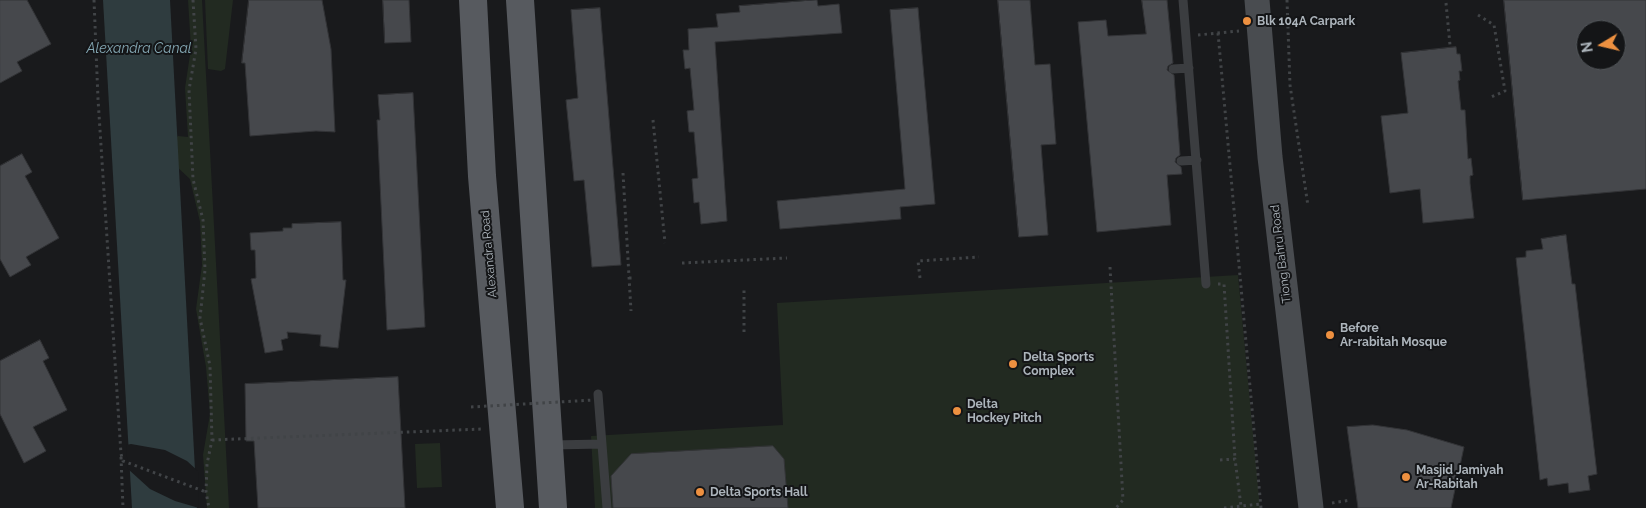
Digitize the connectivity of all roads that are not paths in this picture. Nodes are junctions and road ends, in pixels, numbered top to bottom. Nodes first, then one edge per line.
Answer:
1 (473, 0) edge
2 (520, 0) edge
3 (1183, 0) edge
4 (1257, 0) edge
5 (1189, 68) junction
6 (1173, 69) dead end
7 (1196, 160) junction
8 (1181, 161) dead end
9 (1206, 284) road end
10 (596, 397) road end
11 (602, 444) junction
12 (549, 445) junction
13 (510, 508) edge
14 (553, 508) edge
15 (607, 508) edge
16 (1310, 508) edge

1 - 13 main road, Alexandra Road
2 - 12 main road
3 - 5 lane
4 - 16 main road, Tiong Bahru Road
5 - 6 lane
5 - 7 lane
7 - 8 lane
7 - 9 lane
10 - 11 lane
11 - 12 lane
11 - 15 lane
12 - 14 main road

